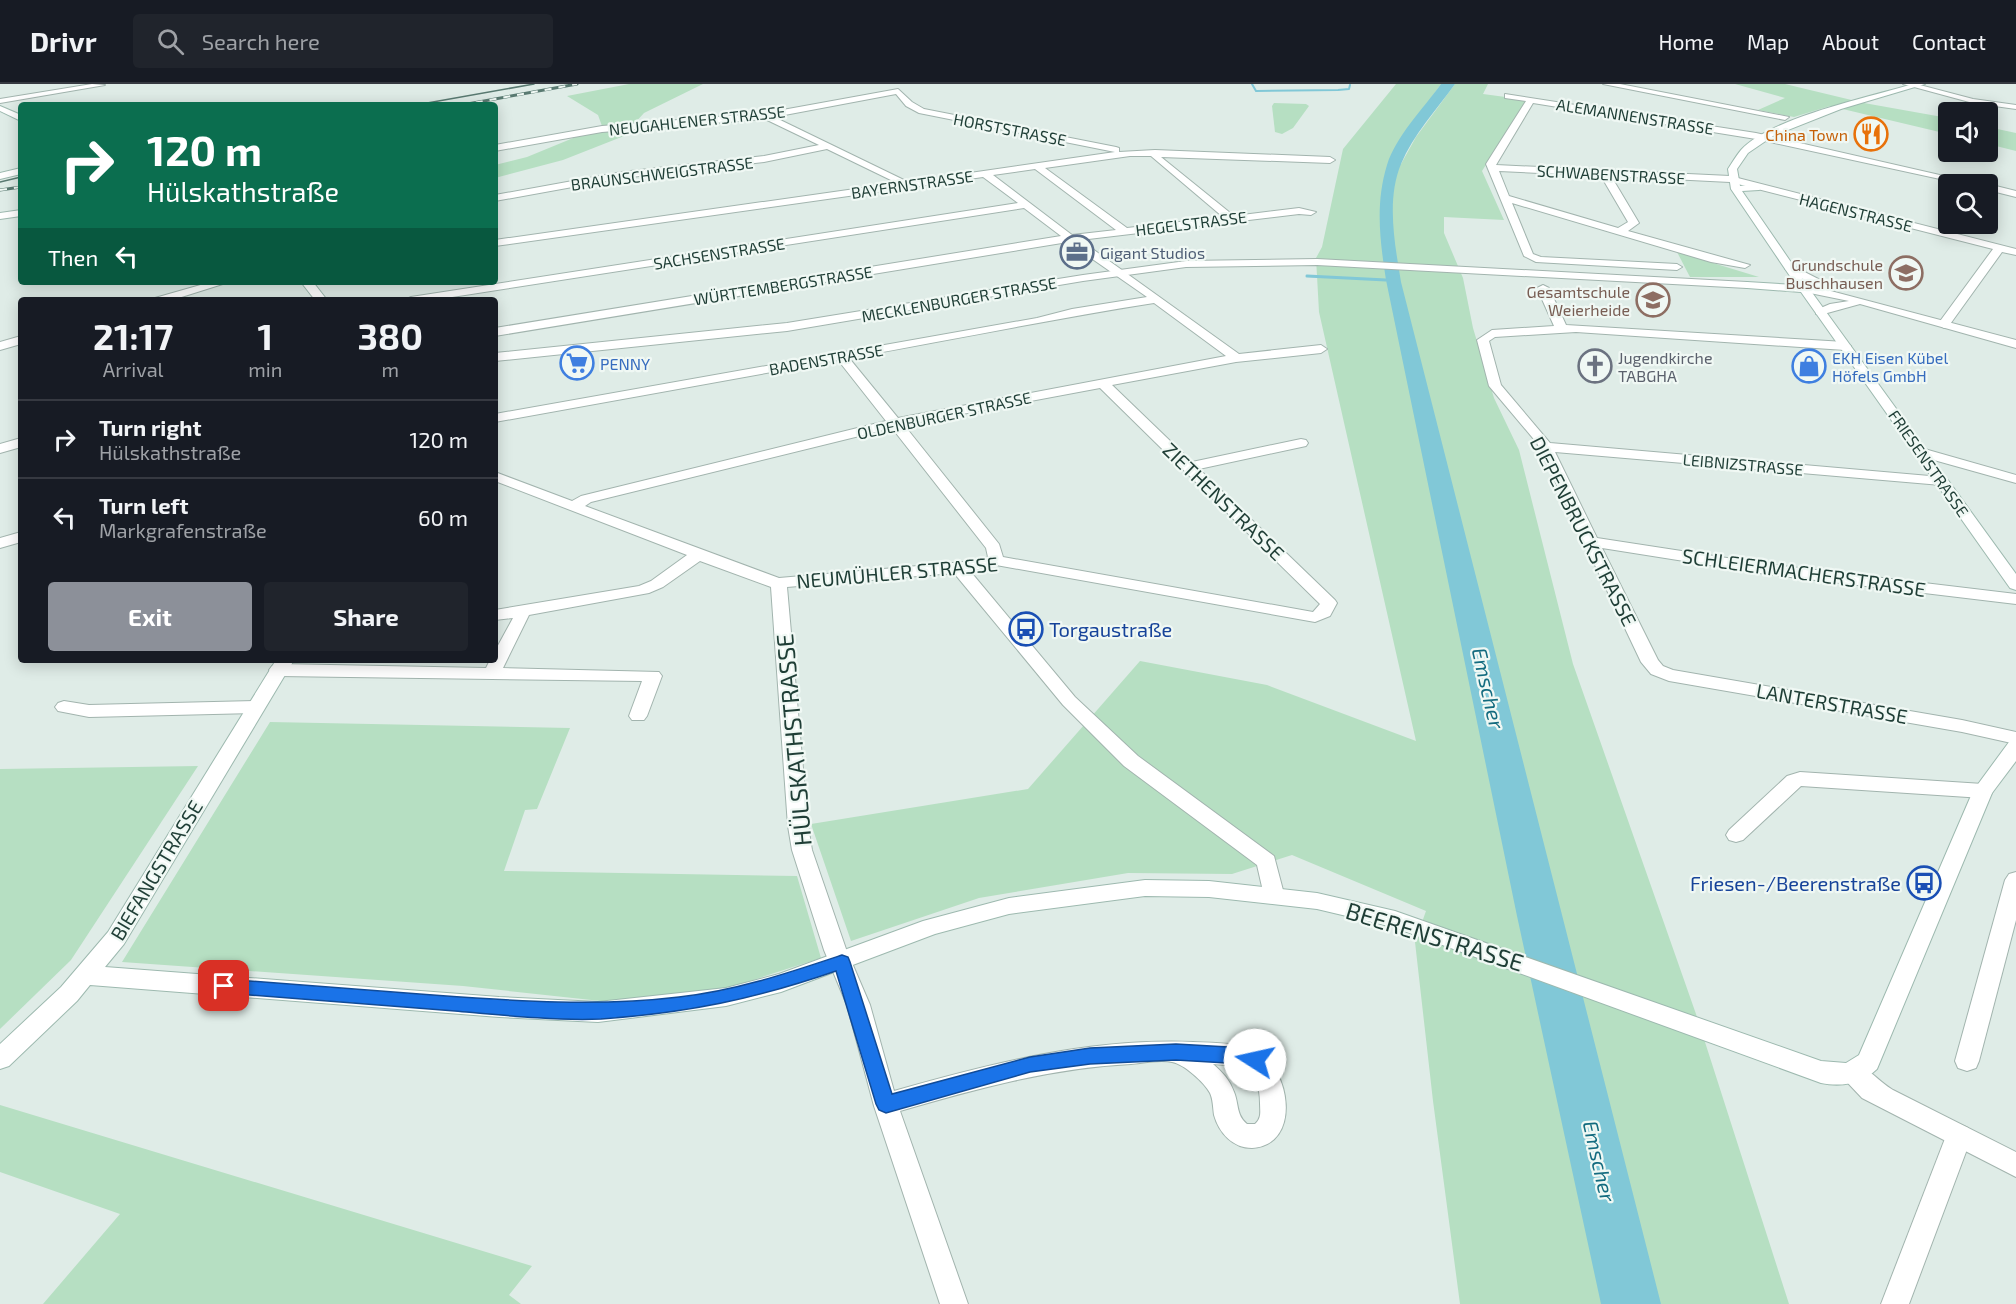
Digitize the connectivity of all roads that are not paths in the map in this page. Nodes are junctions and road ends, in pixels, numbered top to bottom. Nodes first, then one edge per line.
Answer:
1 (907, 84) edge
2 (1607, 84) edge
3 (101, 85) edge
4 (1914, 85) edge
5 (1700, 91) dead end
6 (898, 92) junction
7 (1508, 96) dead end
8 (1531, 100) junction
9 (0, 101) edge
10 (1711, 103) junction
11 (2016, 107) edge
12 (0, 108) edge
13 (5, 113) edge
14 (766, 116) junction
15 (1785, 117) dead end
16 (1741, 133) junction
17 (1762, 137) junction
18 (828, 146) junction
19 (498, 147) edge
20 (1130, 153) junction
21 (1155, 153) junction
22 (1330, 160) dead end
23 (1037, 166) junction
24 (1492, 168) junction
25 (18, 172) edge
26 (1604, 173) junction
27 (985, 174) junction
28 (0, 176) edge
29 (1938, 176) edge
30 (1730, 180) junction
31 (906, 184) junction
32 (1759, 187) junction
33 (1736, 189) junction
34 (1998, 190) edge
35 (2016, 194) edge
36 (498, 197) edge
37 (1503, 197) junction
38 (1027, 205) junction
39 (1539, 207) junction
40 (1311, 212) dead end
41 (18, 213) edge
42 (0, 216) edge
43 (1512, 217) junction
44 (1232, 219) junction
45 (1124, 231) junction
46 (1620, 231) junction
47 (1071, 238) junction
48 (498, 243) edge
49 (1669, 246) junction
50 (1999, 248) junction
51 (2016, 252) edge
52 (1745, 265) dead end
53 (1677, 267) junction
54 (1789, 267) junction
55 (1120, 272) junction
56 (1686, 281) junction
57 (212, 285) edge
58 (309, 285) edge
59 (1748, 285) junction
60 (1543, 288) dead end
61 (1804, 289) junction
62 (170, 297) edge
63 (319, 297) edge
64 (430, 297) edge
65 (1156, 299) junction
66 (1872, 304) junction
67 (1820, 312) junction
68 (1944, 324) junction
69 (1561, 328) junction
70 (498, 332) edge
71 (18, 341) edge
72 (2016, 344) edge
73 (0, 346) edge
74 (1845, 346) junction
75 (1321, 349) dead end
76 (841, 356) junction
77 (498, 357) edge
78 (1236, 358) junction
79 (1103, 384) junction
80 (498, 417) edge
81 (895, 423) junction
82 (18, 443) edge
83 (1301, 443) dead end
84 (1546, 447) junction
85 (0, 449) edge
86 (1921, 452) junction
87 (1189, 467) junction
88 (498, 477) edge
89 (2016, 479) edge
90 (1941, 481) junction
91 (572, 507) junction
92 (18, 538) edge
93 (1592, 542) junction
94 (0, 543) edge
95 (696, 556) junction
96 (995, 560) junction
97 (958, 567) junction
98 (779, 583) junction
99 (2016, 585) edge
100 (2016, 599) edge
101 (521, 611) junction
102 (498, 615) edge
103 (1315, 617) joint
104 (498, 662) edge
105 (1650, 662) joint
106 (497, 663) edge
107 (282, 665) edge
108 (464, 666) edge
109 (492, 673) junction
110 (64, 707) dead end
111 (255, 707) junction
112 (638, 716) dead end
113 (2016, 738) edge
114 (2016, 747) edge
115 (1983, 791) junction
116 (1736, 835) dead end
117 (2016, 880) edge
118 (1273, 894) junction
119 (842, 962) junction
120 (86, 975) junction
121 (1176, 1052) dead end
122 (0, 1059) edge
123 (1967, 1061) dead end
124 (1854, 1072) junction
125 (886, 1104) junction
126 (1959, 1136) junction
127 (2016, 1166) edge
128 (954, 1304) edge
129 (1895, 1304) edge

1 - 6 street
2 - 10 street
3 - 9 street
4 - 11 street
4 - 17 street
5 - 10 street
6 - 14 street, NEUGAHLENER STRASSE
6 - 20 street, HORSTSTRASSE
7 - 8 street, ALEMANNENSTRASSE
8 - 16 street, ALEMANNENSTRASSE
8 - 24 street
10 - 15 street
10 - 16 street
12 - 13 street
14 - 18 street
14 - 19 street, NEUGAHLENER STRASSE
16 - 17 street, ALEMANNENSTRASSE
17 - 29 street, ALEMANNENSTRASSE
17 - 30 street
18 - 31 street
18 - 36 street, BRAUNSCHWEIGSTRASSE
20 - 21 street, BAYERNSTRASSE
20 - 23 street, BAYERNSTRASSE
21 - 22 street, BAYERNSTRASSE
21 - 44 street
23 - 27 street, BAYERNSTRASSE
23 - 45 street
24 - 26 street, SCHWABENSTRASSE
24 - 37 street
25 - 28 street
26 - 30 street, SCHWABENSTRASSE
26 - 46 street
27 - 31 street, BAYERNSTRASSE
27 - 38 street
30 - 32 street, HAGENSTRASSE
30 - 33 street, FRIESENSTRASSE
31 - 48 street, BAYERNSTRASSE
32 - 33 street
32 - 50 street, HAGENSTRASSE
33 - 54 street, FRIESENSTRASSE
34 - 35 street
37 - 39 street
37 - 43 street
38 - 47 street
38 - 64 street, SACHSENSTRASSE
39 - 43 street
39 - 46 street
40 - 44 street, HEGELSTRASSE
41 - 42 street
43 - 53 street
44 - 45 street, HEGELSTRASSE
45 - 47 street, HEGELSTRASSE
46 - 49 street
47 - 55 street
47 - 70 street, WÜRTTEMBERGSTRASSE
49 - 52 street
49 - 53 street
50 - 51 street, HAGENSTRASSE
50 - 68 street
53 - 56 street
54 - 59 street, MECKLENBURGER STRASSE
54 - 61 street, FRIESENSTRASSE
54 - 66 street
55 - 56 street, MECKLENBURGER STRASSE
55 - 65 street
55 - 77 street, MECKLENBURGER STRASSE
56 - 59 street, MECKLENBURGER STRASSE
57 - 62 street
58 - 63 street
59 - 61 street, MECKLENBURGER STRASSE
60 - 69 street
61 - 66 street, MECKLENBURGER STRASSE
61 - 67 street, FRIESENSTRASSE
65 - 76 street, BADENSTRASSE
65 - 78 street
66 - 67 street
66 - 68 street
67 - 74 street, FRIESENSTRASSE
68 - 72 street
69 - 74 street
69 - 84 street, DIEPENBRUCKSTRASSE
71 - 73 street
74 - 86 street, FRIESENSTRASSE
75 - 78 street, OLDENBURGER STRASSE
76 - 80 street, BADENSTRASSE
76 - 81 street
78 - 79 street, OLDENBURGER STRASSE
79 - 81 street, OLDENBURGER STRASSE
79 - 87 street, ZIETHENSTRASSE
81 - 91 street, OLDENBURGER STRASSE
81 - 96 street
82 - 85 street
83 - 87 street
84 - 90 street, LEIBNIZSTRASSE
84 - 93 street, DIEPENBRUCKSTRASSE
86 - 89 street
86 - 90 street, FRIESENSTRASSE
87 - 103 street, ZIETHENSTRASSE
88 - 91 street, NEUMÜHLER STRASSE
90 - 99 street, FRIESENSTRASSE
91 - 95 street, NEUMÜHLER STRASSE
92 - 94 street
93 - 100 street, SCHLEIERMACHERSTRASSE
93 - 105 street, DIEPENBRUCKSTRASSE
95 - 98 street, NEUMÜHLER STRASSE
95 - 101 street
96 - 97 street, NEUMÜHLER STRASSE
96 - 103 street, NEUMÜHLER STRASSE
97 - 98 street, NEUMÜHLER STRASSE
97 - 118 street
98 - 119 street, HÜLSKATHSTRASSE
101 - 102 street
101 - 104 street
105 - 113 street, LANTERSTRASSE
106 - 109 street
107 - 108 street
107 - 111 street, BIEFANGSTRASSE
108 - 109 street
109 - 112 street
110 - 111 street
111 - 120 street, BIEFANGSTRASSE
114 - 115 street
115 - 116 street
115 - 124 street
117 - 123 street
118 - 119 street, BEERENSTRASSE
118 - 124 street, BEERENSTRASSE
119 - 120 street, BEERENSTRASSE
119 - 125 street, HÜLSKATHSTRASSE
120 - 122 street, BIEFANGSTRASSE
121 - 125 street
124 - 126 street
125 - 128 street, HÜLSKATHSTRASSE
126 - 127 street
126 - 129 street

